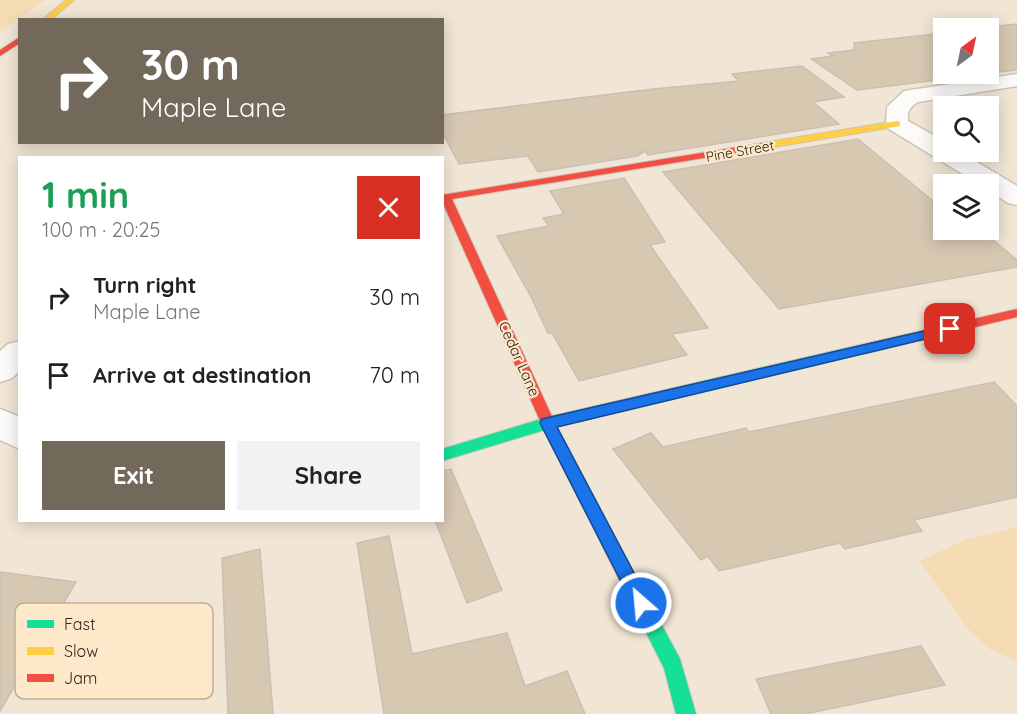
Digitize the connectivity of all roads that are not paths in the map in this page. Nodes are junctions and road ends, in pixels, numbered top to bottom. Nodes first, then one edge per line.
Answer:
1 (70, 0) edge
2 (48, 18) edge
3 (18, 40) edge
4 (0, 54) edge
5 (1017, 80) edge
6 (897, 124) junction
7 (933, 145) edge
8 (961, 162) edge
9 (1017, 197) edge
10 (445, 198) edge
11 (1017, 314) edge
12 (18, 354) edge
13 (0, 370) edge
14 (0, 422) edge
15 (548, 423) junction
16 (18, 434) edge
17 (444, 454) edge
18 (686, 714) edge

1 - 2 street
3 - 4 street
5 - 6 street
6 - 7 street
6 - 10 street, Pine Street
8 - 9 street
10 - 15 street, Cedar Lane
11 - 15 street
12 - 13 street
14 - 16 street
15 - 17 street
15 - 18 street, Cedar Lane

